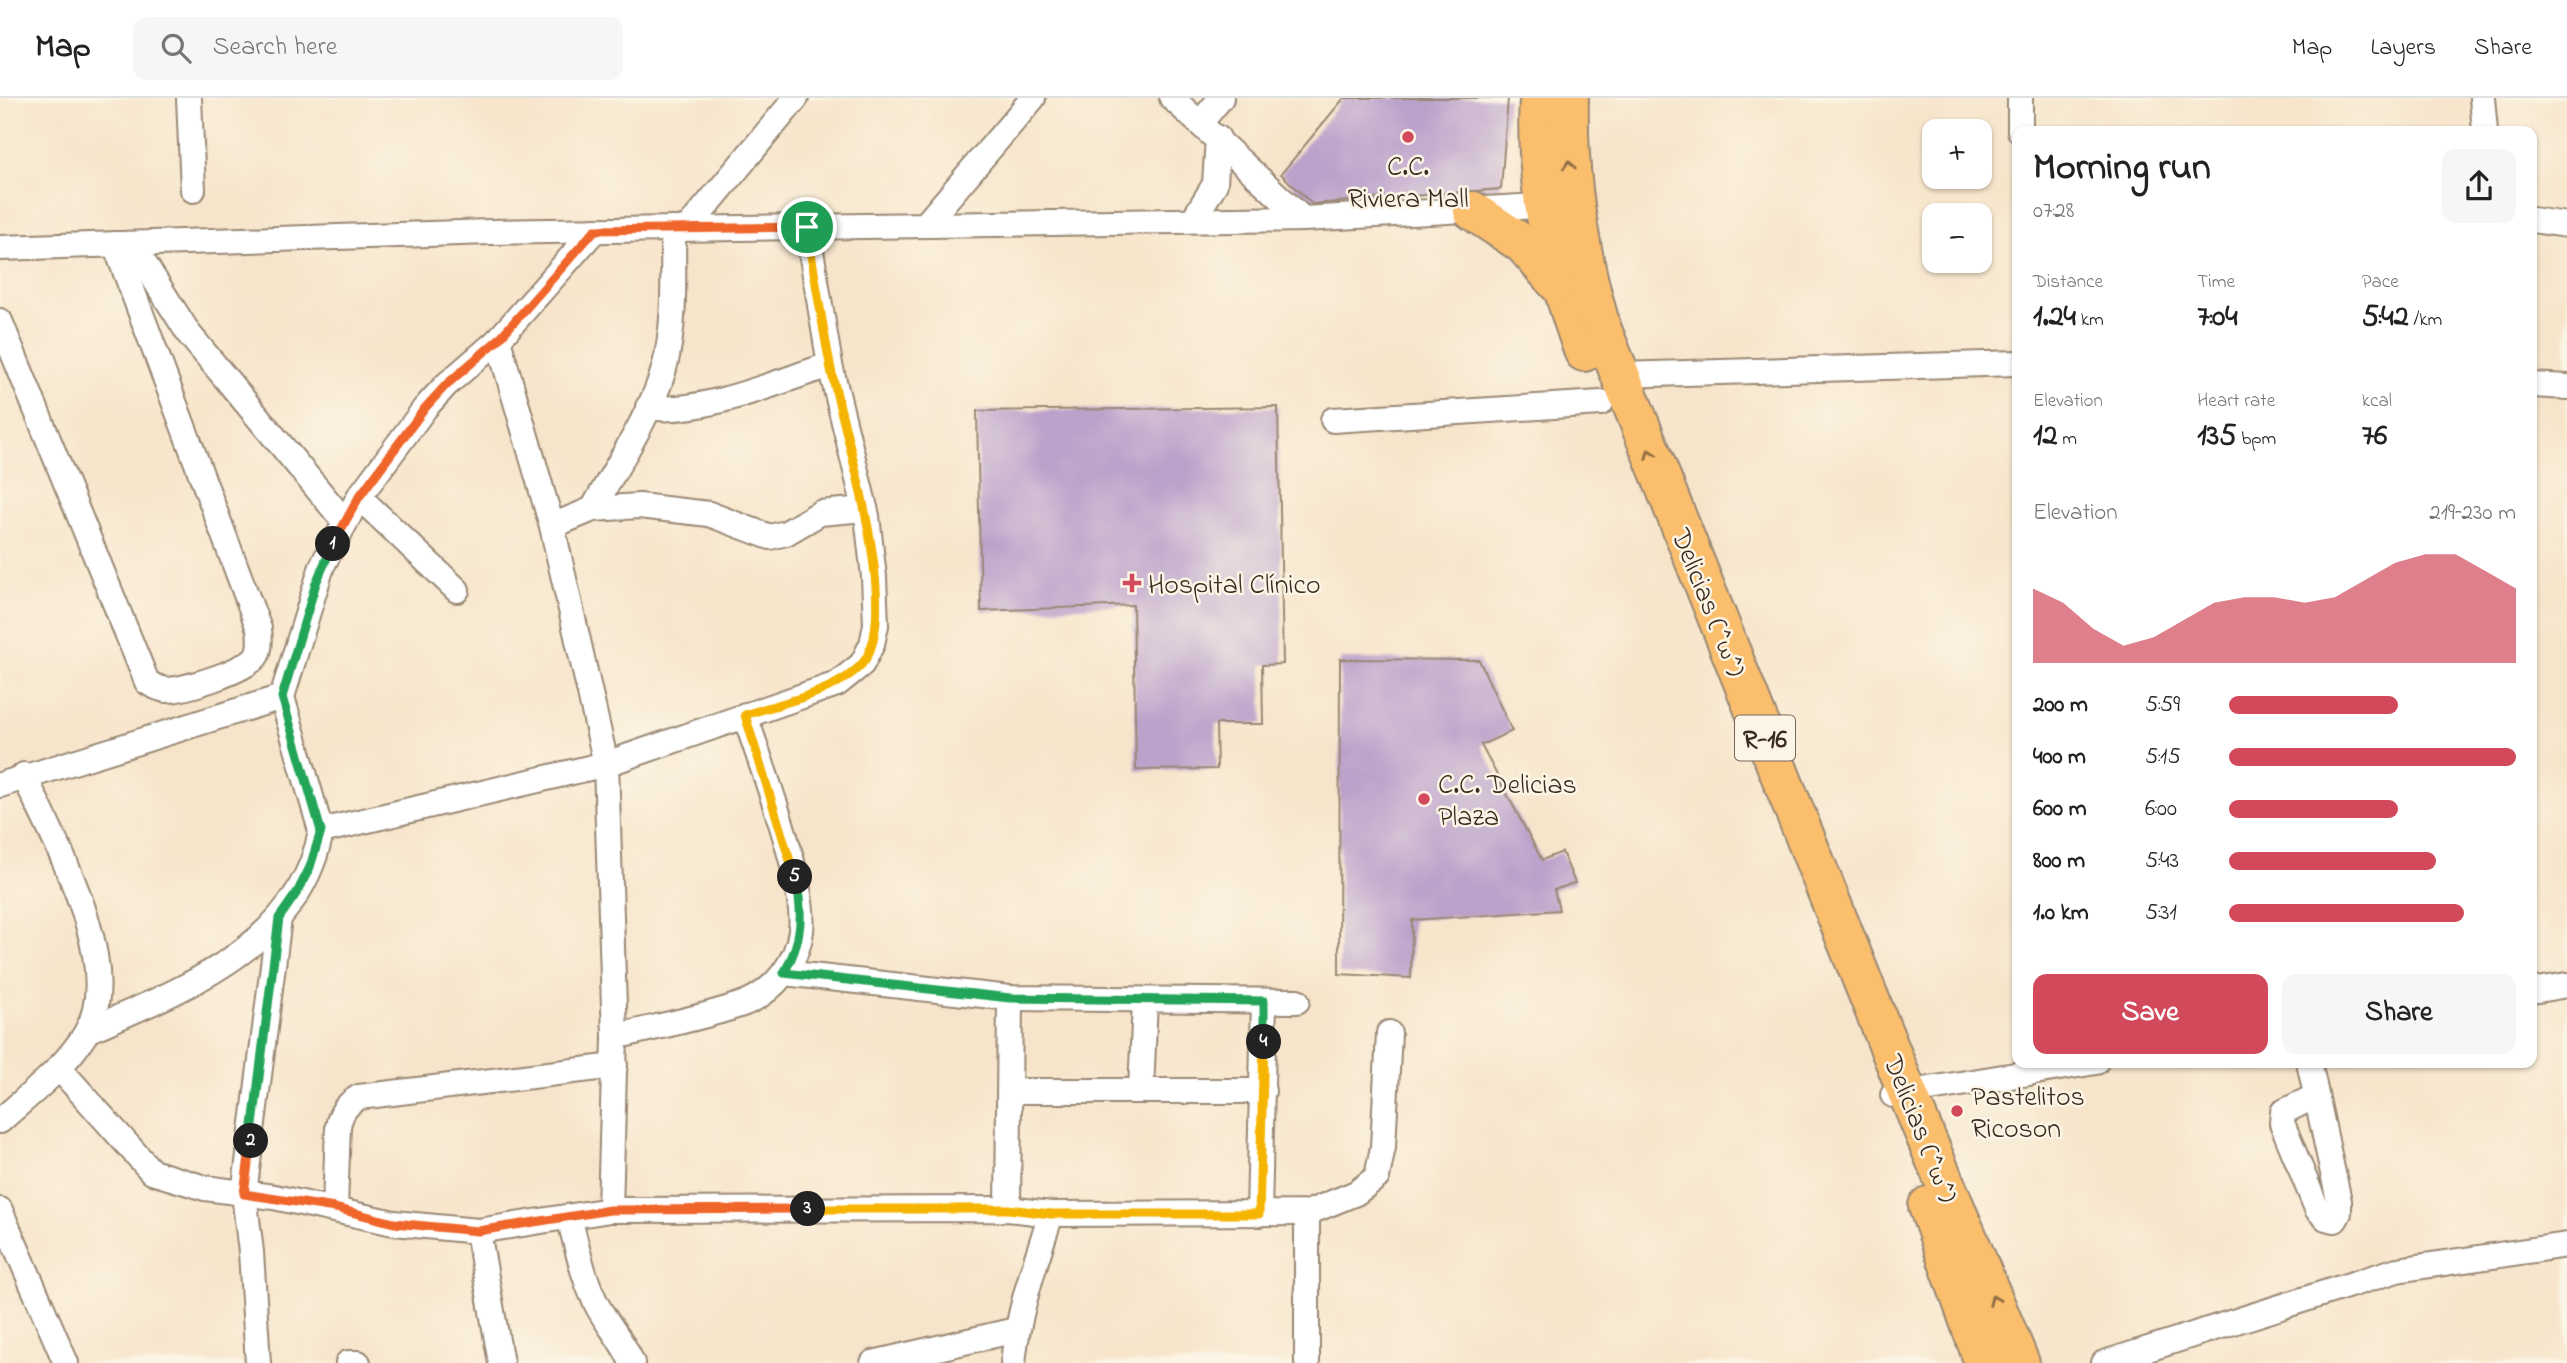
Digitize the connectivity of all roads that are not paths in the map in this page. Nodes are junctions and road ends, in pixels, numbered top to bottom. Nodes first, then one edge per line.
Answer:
1 (190, 98) edge
2 (796, 98) edge
3 (1033, 98) edge
4 (1172, 98) edge
5 (1221, 98) edge
6 (1539, 98) edge
7 (1569, 98) edge
8 (2020, 98) edge
9 (2482, 98) edge
10 (2020, 126) edge
11 (2485, 126) edge
12 (1209, 130) junction
13 (193, 190) dead end
14 (1558, 204) junction
15 (1473, 211) junction
16 (1303, 219) junction
17 (1193, 220) junction
18 (2537, 221) edge
19 (925, 225) junction
20 (2567, 225) edge
21 (807, 227) junction
22 (680, 229) junction
23 (595, 230) junction
24 (123, 244) junction
25 (0, 248) edge
26 (1560, 287) junction
27 (0, 321) edge
28 (498, 340) junction
29 (2012, 363) edge
30 (830, 365) junction
31 (2537, 385) edge
32 (2567, 387) edge
33 (1610, 389) junction
34 (648, 407) junction
35 (1333, 420) dead end
36 (359, 497) junction
37 (593, 509) junction
38 (865, 509) junction
39 (344, 522) junction
40 (552, 526) junction
41 (457, 590) dead end
42 (282, 697) junction
43 (745, 715) junction
44 (606, 764) junction
45 (24, 775) junction
46 (0, 785) edge
47 (321, 831) junction
48 (279, 918) junction
49 (784, 973) junction
50 (2567, 985) edge
51 (2537, 989) edge
52 (1010, 998) junction
53 (1145, 999) junction
54 (1264, 1001) junction
55 (1297, 1001) dead end
56 (87, 1031) junction
57 (1389, 1033) dead end
58 (615, 1037) junction
59 (615, 1066) junction
60 (59, 1068) junction
61 (2059, 1068) edge
62 (2310, 1068) edge
63 (1010, 1091) junction
64 (1140, 1091) junction
65 (1263, 1091) junction
66 (1898, 1094) junction
67 (2316, 1096) dead end
68 (0, 1121) edge
69 (244, 1194) junction
70 (335, 1208) junction
71 (1008, 1209) junction
72 (0, 1210) edge
73 (610, 1210) junction
74 (1307, 1213) junction
75 (1051, 1214) junction
76 (1259, 1214) junction
77 (569, 1217) junction
78 (478, 1231) junction
79 (2567, 1245) edge
80 (1016, 1330) junction
81 (66, 1363) edge
82 (258, 1363) edge
83 (348, 1363) edge
84 (358, 1363) edge
85 (501, 1363) edge
86 (632, 1363) edge
87 (873, 1363) edge
88 (1013, 1363) edge
89 (1307, 1363) edge
90 (1984, 1363) edge
91 (2020, 1363) edge
92 (2104, 1363) edge

1 - 13 street
2 - 22 street
3 - 19 street
4 - 12 street
5 - 12 street
6 - 14 main road, Delicias (^w^) / R-16
14 -> 7 main road, Delicias (^w^) / R-16
8 - 10 street
9 - 11 street
12 - 16 street
12 - 17 street
14 - 15 street
14 - 26 main road, Delicias (^w^) / R-16
14 - 33 main road, Delicias (^w^) / R-16
15 - 16 street
15 - 26 main road
16 - 17 street
17 - 19 street
18 - 20 street
19 - 21 street
21 - 22 street
21 - 30 street
22 - 23 street
22 - 34 street
23 - 24 street
23 - 28 street
24 - 25 street
24 - 27 street
24 - 39 street
26 - 33 main road, Delicias (^w^) / R-16
28 - 36 street
28 - 40 street
29 - 33 street
30 - 34 street
30 - 38 street
31 - 32 street
33 - 35 street
33 - 66 main road, Delicias (^w^) / R-16
34 - 37 street
36 - 39 street
36 - 41 street
37 - 38 street
37 - 40 street
38 - 43 street
39 - 42 street
40 - 44 street
42 - 45 street
42 - 47 street
43 - 44 street
43 - 49 street
44 - 47 street
44 - 58 street
45 - 46 street
45 - 56 street
47 - 48 street
48 - 56 street
48 - 69 street
49 - 52 street
49 - 58 street
50 - 51 street
52 - 53 street
52 - 63 street
53 - 54 street
53 - 64 street
54 - 55 street
54 - 65 street
56 - 60 street
57 - 74 street
58 - 59 street
59 - 70 street
59 - 73 street
60 - 68 street
60 - 69 street
61 - 66 street
62 - 67 street
63 - 64 street
63 - 71 street
64 - 65 street
65 - 76 street
66 - 90 main road, Delicias (^w^) / R-16
91 -> 66 main road, Delicias (^w^) / R-16
69 - 70 street
69 - 82 street
70 - 78 street
71 - 73 street
71 - 75 street
72 - 81 street
73 - 77 street
74 - 76 street
74 - 89 street
75 - 76 street
75 - 80 street
77 - 78 street
77 - 86 street
78 - 85 street
79 - 92 street
80 - 87 street
80 - 88 street
83 - 84 street

